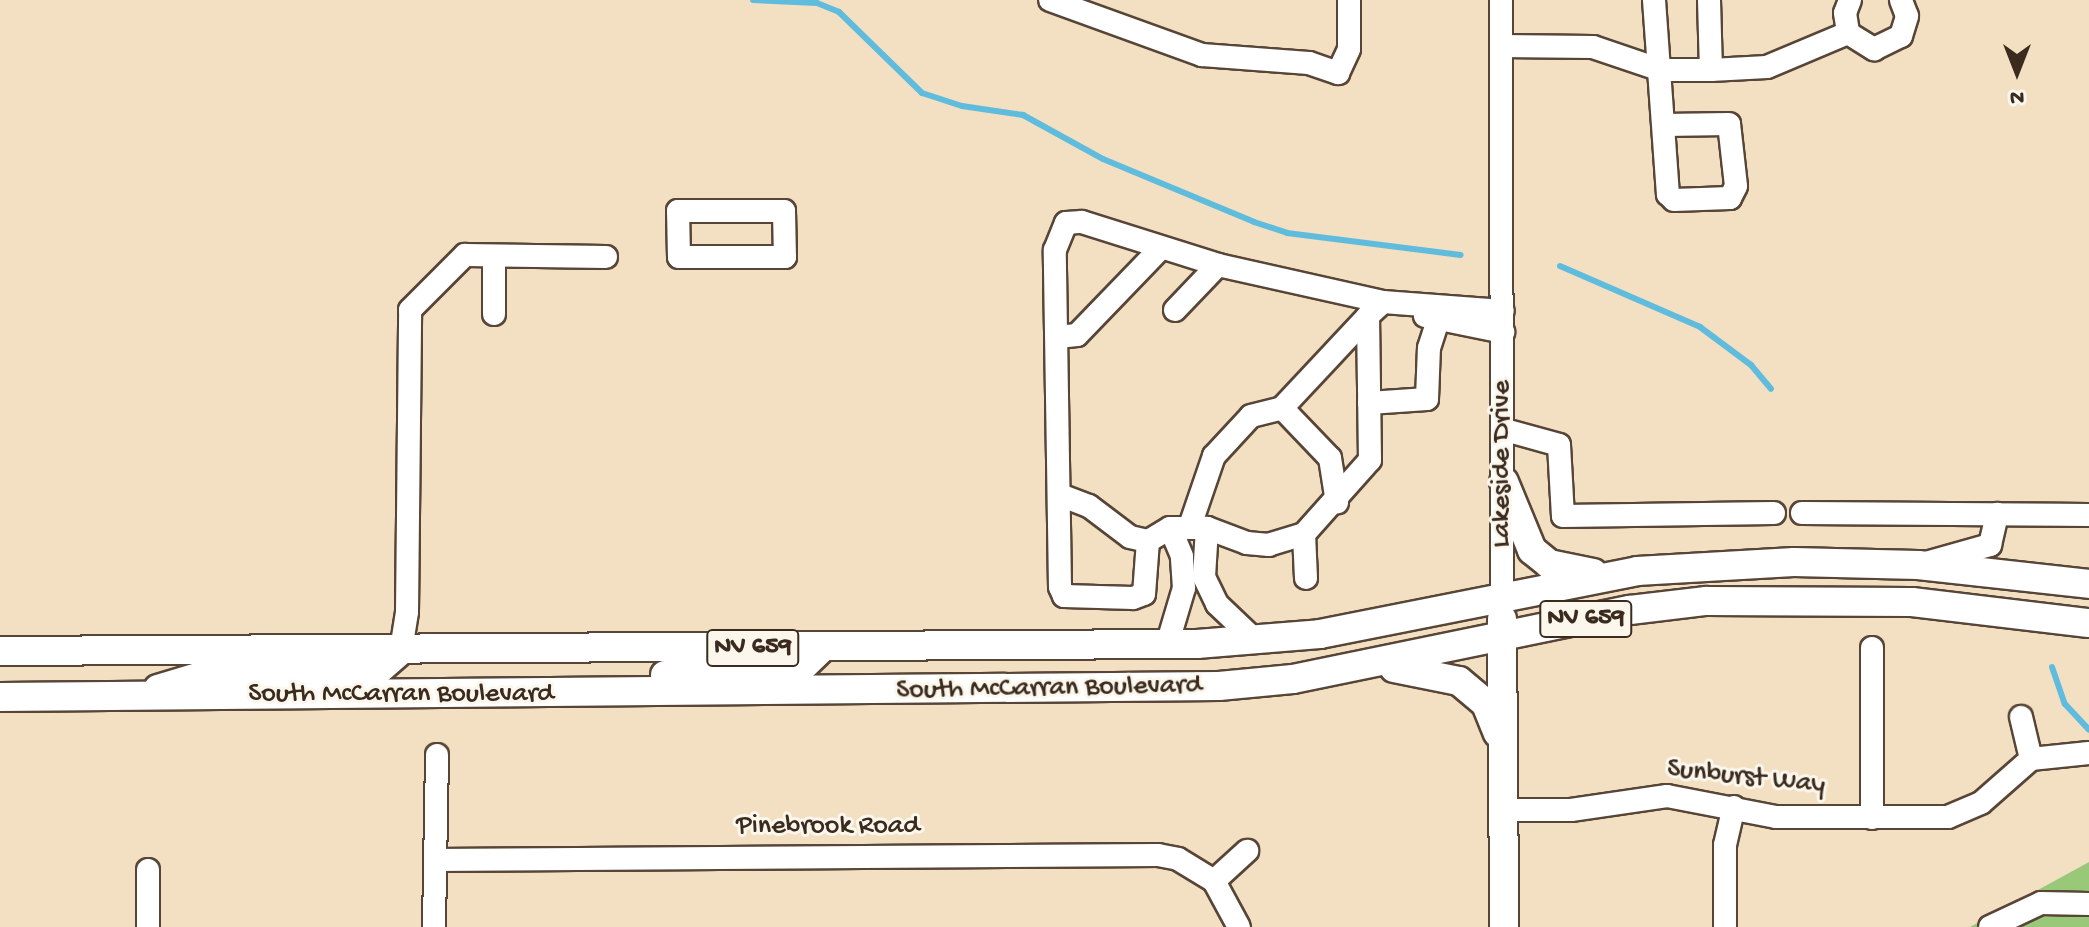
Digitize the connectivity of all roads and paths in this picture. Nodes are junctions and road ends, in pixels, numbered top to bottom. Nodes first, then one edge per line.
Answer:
1 (1050, 0) edge
2 (1349, 0) edge
3 (1501, 0) edge
4 (1654, 0) edge
5 (1709, 0) edge
6 (1850, 0) edge
7 (1901, 0) edge
8 (1848, 33) junction
9 (1501, 46) junction
10 (1661, 70) junction
11 (1711, 70) junction
12 (1664, 125) dead end
13 (1161, 248) junction
14 (494, 256) junction
15 (606, 257) dead end
16 (785, 257) joint
17 (1218, 265) junction
18 (1416, 307) junction
19 (1375, 309) junction
20 (1175, 310) dead end
21 (494, 314) dead end
22 (1438, 320) junction
23 (1503, 322) junction
24 (1058, 337) junction
25 (1369, 403) junction
26 (1282, 408) junction
27 (1505, 430) junction
28 (1504, 482) junction
29 (1060, 495) junction
30 (1337, 502) junction
31 (1774, 513) dead end
32 (1802, 513) dead end
33 (1997, 514) junction
34 (2089, 515) edge
35 (1189, 527) junction
36 (1304, 534) junction
37 (1148, 541) junction
38 (1918, 565) junction
39 (1609, 576) junction
40 (1306, 578) dead end
41 (2089, 584) edge
42 (1502, 598) junction
43 (1912, 602) junction
44 (2089, 603) edge
45 (2089, 623) edge
46 (1503, 635) junction
47 (1256, 641) junction
48 (1167, 645) junction
49 (822, 648) junction
50 (1872, 648) dead end
51 (401, 650) junction
52 (0, 651) edge
53 (1356, 667) junction
54 (583, 695) junction
55 (0, 697) edge
56 (139, 697) junction
57 (2021, 717) dead end
58 (1503, 749) junction
59 (2089, 753) edge
60 (437, 755) dead end
61 (2022, 764) junction
62 (1734, 807) junction
63 (1503, 810) junction
64 (1872, 818) junction
65 (1247, 851) dead end
66 (435, 860) junction
67 (148, 870) dead end
68 (1214, 881) junction
69 (2089, 904) edge
70 (148, 927) edge
71 (434, 927) edge
72 (1239, 927) edge
73 (1504, 927) edge
74 (1725, 927) edge
75 (1990, 927) edge

1 - 2 street
3 - 9 street, Lakeside Drive
4 - 10 street
5 - 11 street
6 - 8 street
7 - 8 street
8 - 11 street
9 - 10 street
9 - 23 street, Lakeside Drive
10 - 11 street
10 - 12 street
13 - 17 street
13 - 24 street
13 - 24 street
14 - 15 street
14 - 21 street
14 - 51 street
16 - 16 street
17 - 19 street
17 - 20 street
18 - 19 street
18 - 22 street
18 - 23 street
19 - 25 street
19 - 26 street
22 - 23 street
22 - 25 street
23 - 27 street, Lakeside Drive
24 - 29 street
25 - 30 street
26 - 30 street
26 - 35 street
27 - 28 street, Lakeside Drive
27 - 31 street
28 - 39 main road
28 - 42 street, Lakeside Drive
29 - 37 street
29 - 37 street
30 - 36 street
32 - 33 street
33 - 34 street
33 - 38 street
35 - 36 street
35 - 37 street
35 - 47 street
35 - 48 street
36 - 40 street
38 - 39 main road, South McCarran Boulevard / NV 659
38 - 41 main road, South McCarran Boulevard / NV 659
39 - 42 main road, South McCarran Boulevard / NV 659
42 - 46 main road, Lakeside Drive
42 - 47 main road, South McCarran Boulevard / NV 659
43 - 44 main road
43 - 45 main road, South McCarran Boulevard / NV 659
43 - 46 main road, South McCarran Boulevard / NV 659
46 - 53 main road, South McCarran Boulevard / NV 659
46 - 58 main road, Lakeside Drive
47 - 48 main road, South McCarran Boulevard / NV 659
48 - 49 main road, South McCarran Boulevard / NV 659
49 - 51 main road, South McCarran Boulevard / NV 659
49 - 54 main road
50 - 64 street
51 - 52 main road, South McCarran Boulevard / NV 659
51 - 56 main road
53 - 54 main road, South McCarran Boulevard / NV 659
53 - 58 main road
54 - 56 main road, South McCarran Boulevard / NV 659
55 - 56 main road, South McCarran Boulevard / NV 659
57 - 61 street
58 - 63 main road, Lakeside Drive
59 - 61 street
60 - 66 street
61 - 64 street, Sunburst Way
62 - 63 street, Sunburst Way
62 - 64 street, Sunburst Way
62 - 74 street
63 - 73 main road, Lakeside Drive
65 - 68 street
66 - 68 street, Pinebrook Road
66 - 71 street
67 - 70 street
68 - 72 street
69 - 75 street

